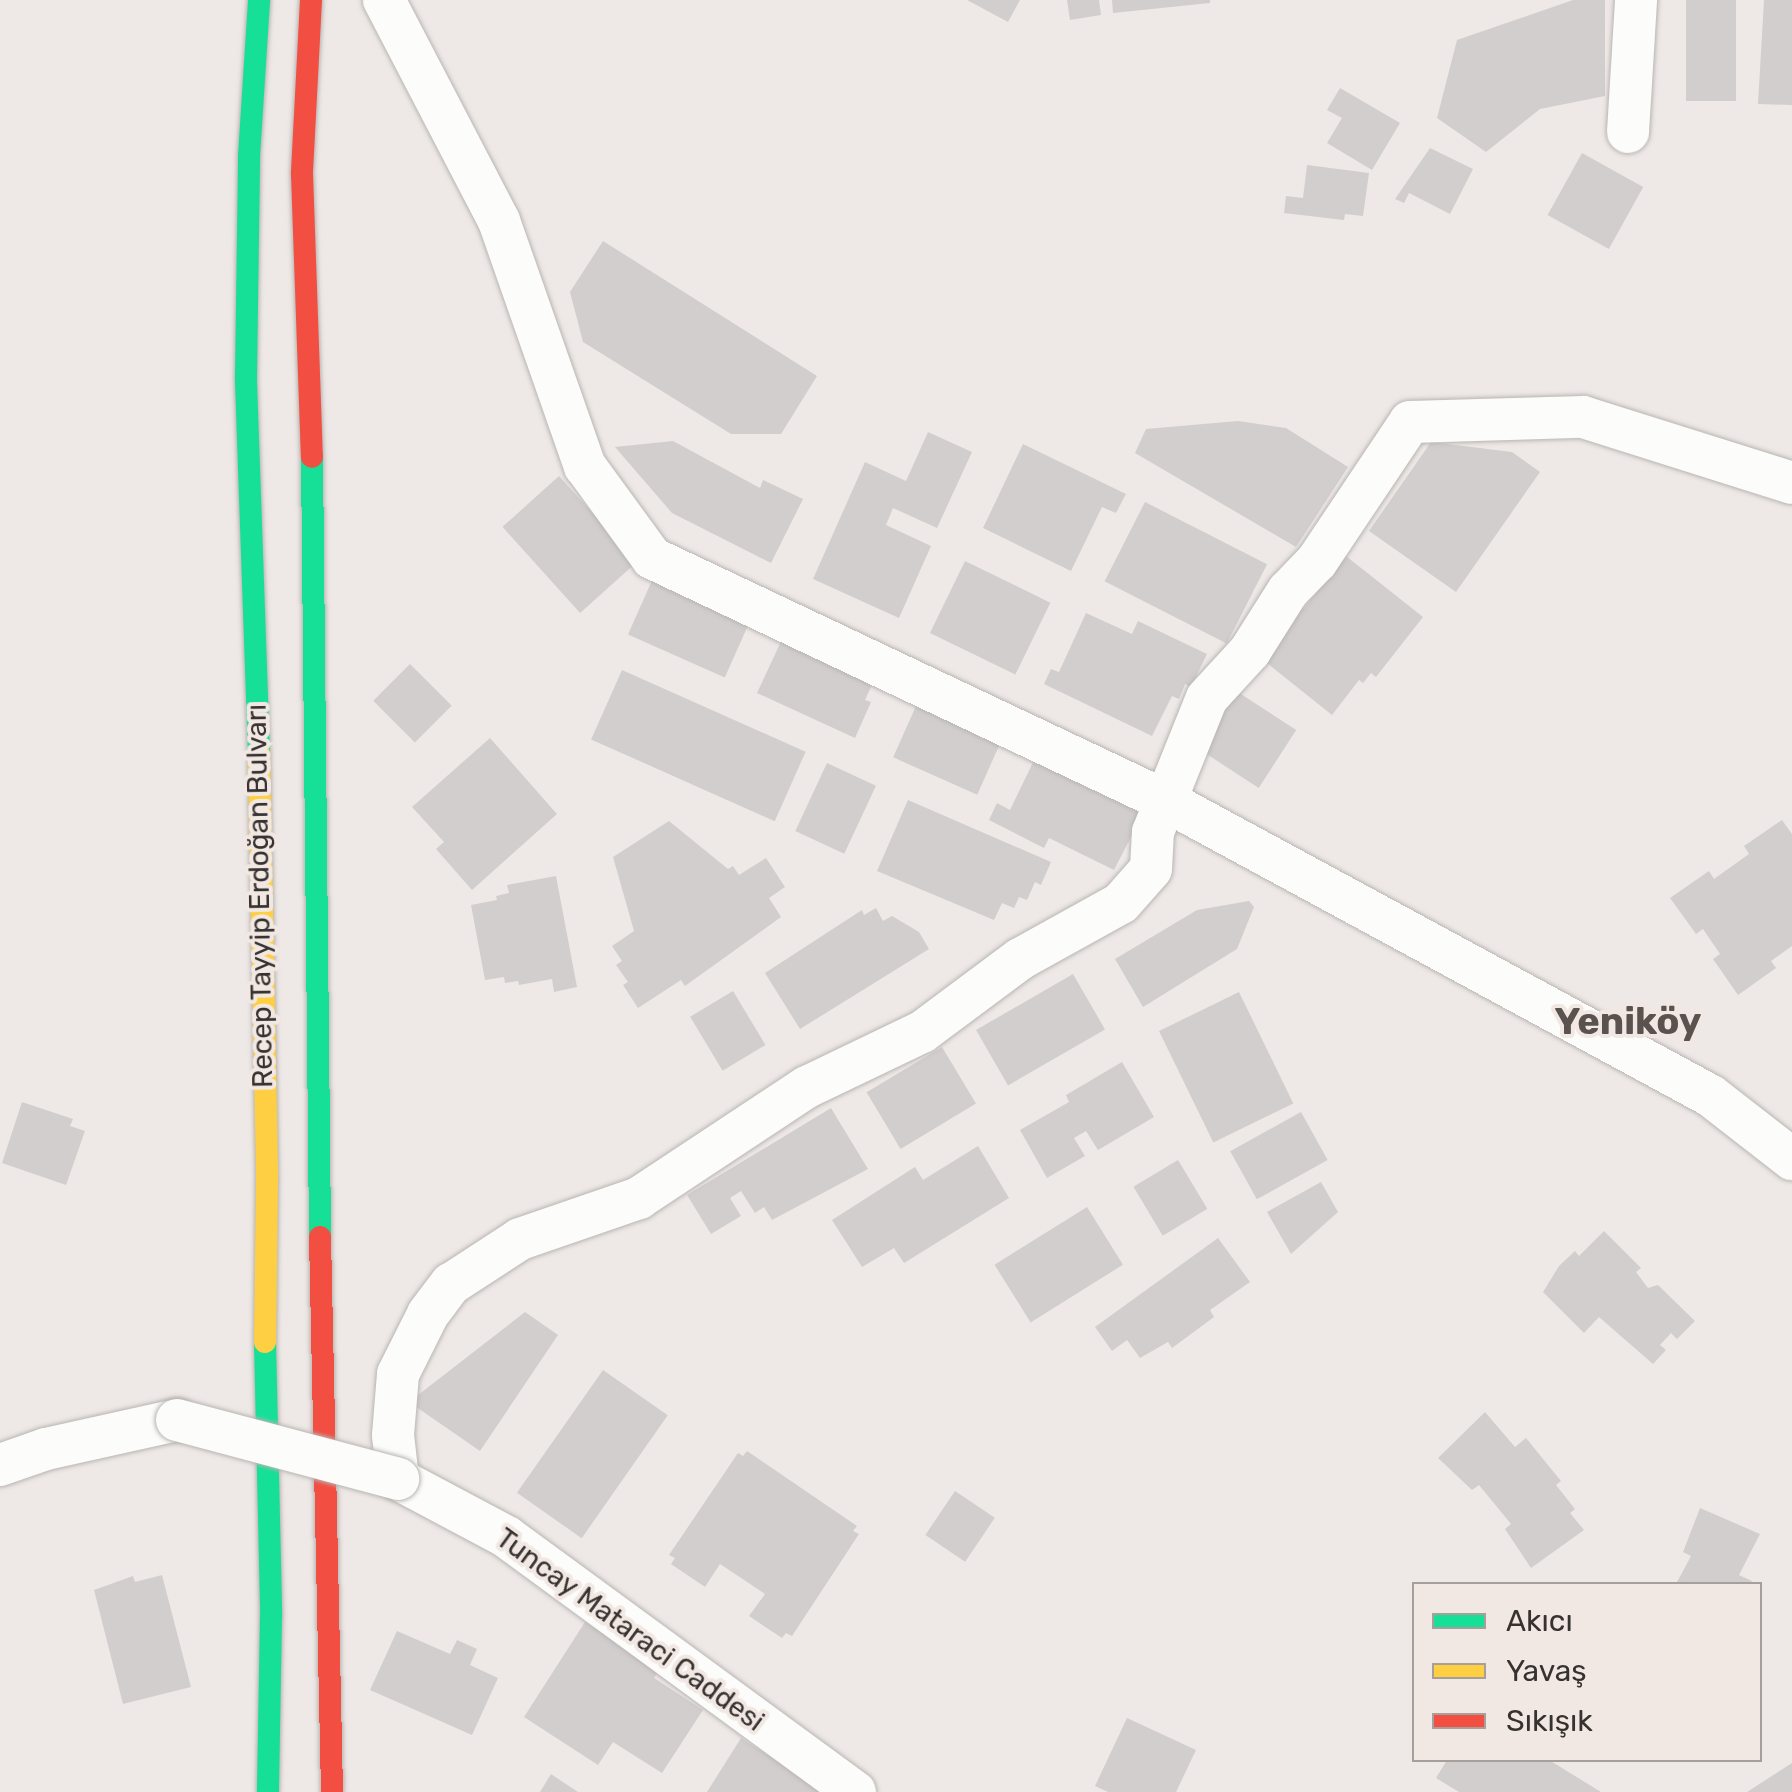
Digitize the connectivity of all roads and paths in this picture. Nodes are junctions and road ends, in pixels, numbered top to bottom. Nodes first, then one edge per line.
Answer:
1 (259, 0) edge
2 (311, 0) edge
3 (384, 0) edge
4 (1636, 0) edge
5 (1628, 132) dead end
6 (1792, 483) edge
7 (1168, 802) junction
8 (1792, 1158) edge
9 (0, 1464) edge
10 (398, 1479) junction
11 (268, 1792) edge
12 (332, 1792) edge
13 (854, 1792) edge

1 - 11 main road, Recep Tayyip Erdoğan Bulvarı
2 - 12 main road, Recep Tayyip Erdoğan Bulvarı
3 - 7 street
4 - 5 street
6 - 7 street
7 - 8 street
7 - 10 street
9 - 10 street, Tuncay Mataraci Caddesi, bridge
10 - 13 street, Tuncay Mataraci Caddesi

